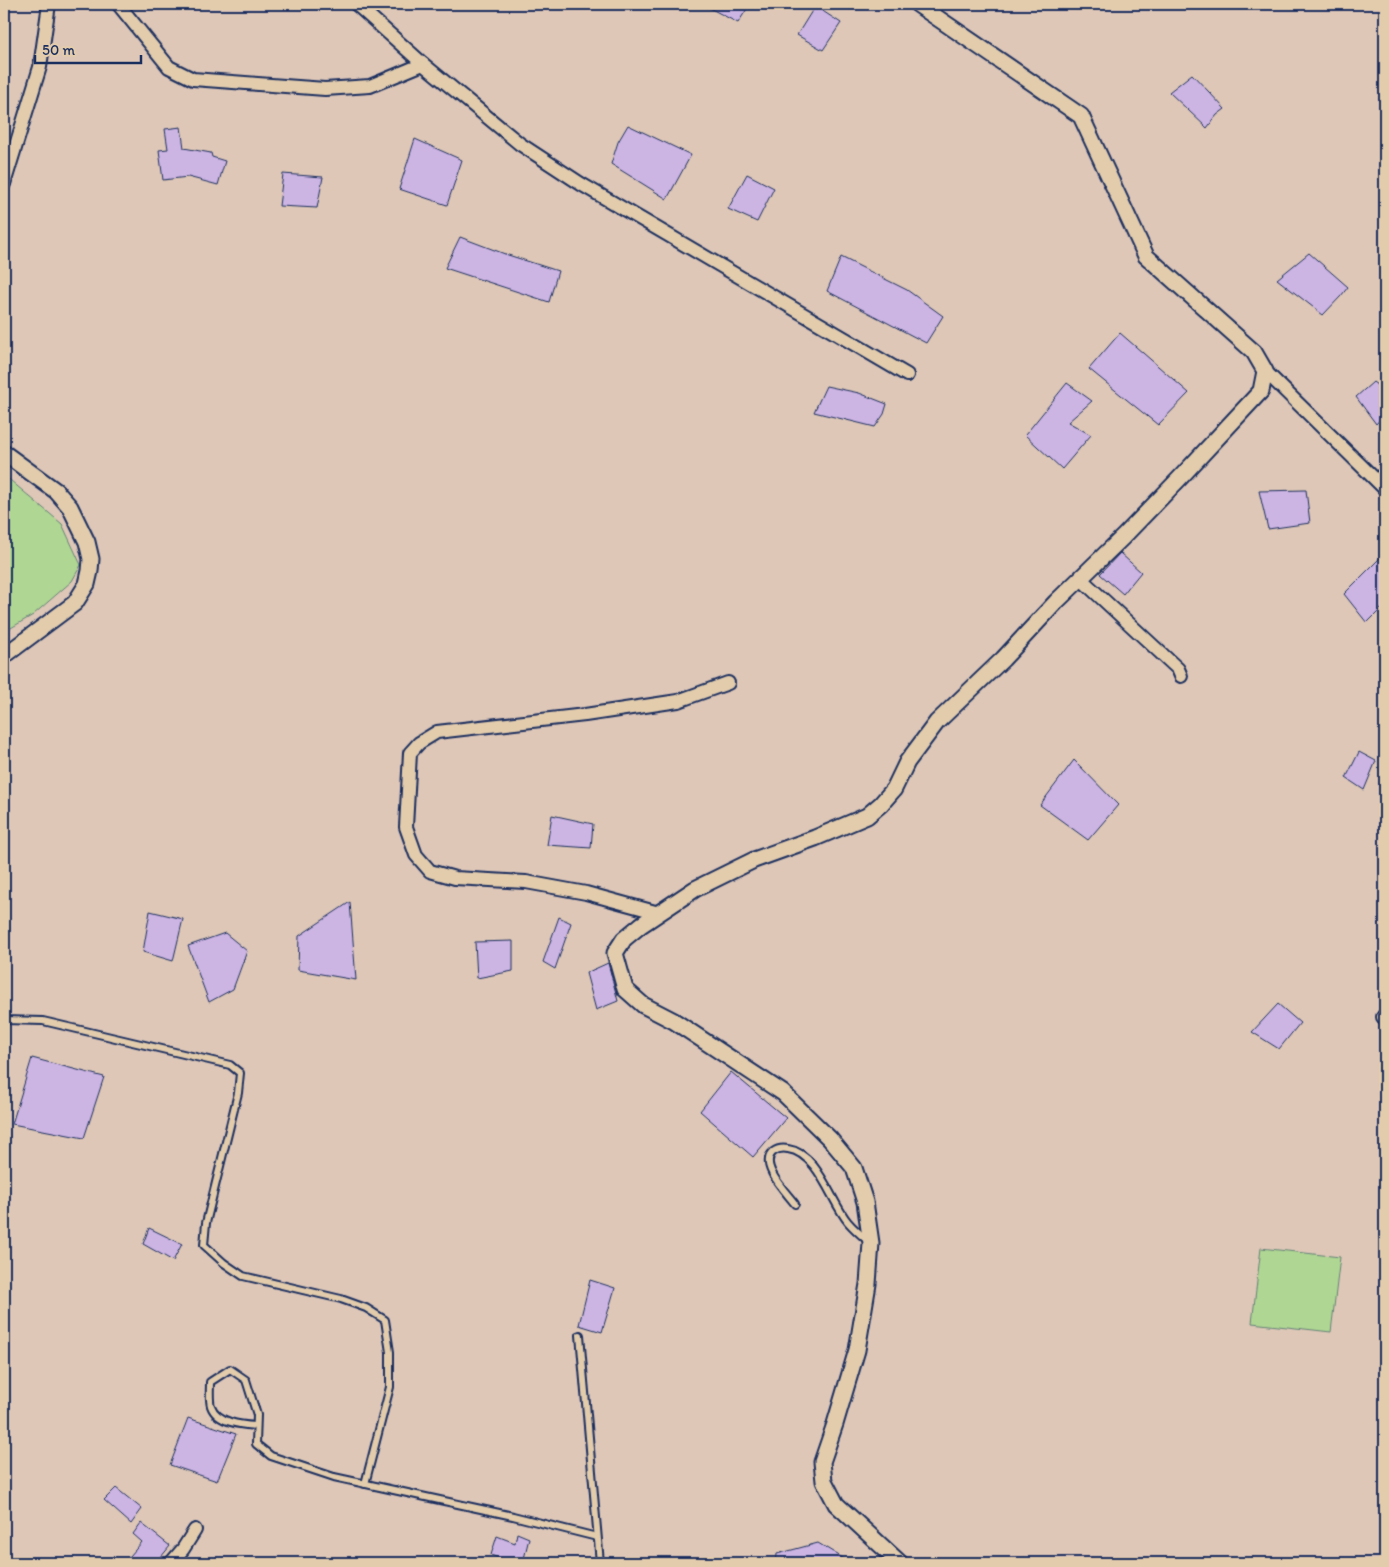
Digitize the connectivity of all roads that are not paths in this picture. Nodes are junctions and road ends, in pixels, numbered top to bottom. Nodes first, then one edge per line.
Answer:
1 (48, 4) edge
2 (118, 4) edge
3 (356, 4) edge
4 (917, 4) edge
5 (423, 64) junction
6 (4, 184) edge
7 (1265, 370) junction
8 (907, 375) dead end
9 (4, 453) edge
10 (1385, 488) edge
11 (1080, 578) junction
12 (4, 656) edge
13 (1181, 676) dead end
14 (728, 683) dead end
15 (658, 913) junction
16 (4, 1020) edge
17 (795, 1204) dead end
18 (870, 1243) junction
19 (580, 1335) dead end
20 (256, 1426) junction
21 (366, 1484) junction
22 (195, 1530) dead end
23 (597, 1537) junction
24 (171, 1563) edge
25 (600, 1563) edge
26 (900, 1563) edge

1 - 6 street
2 - 5 street
3 - 5 street
4 - 7 street
5 - 8 street
7 - 10 street
7 - 11 street
9 - 12 street
11 - 13 street
11 - 15 street
14 - 15 street
15 - 18 street
16 - 21 lane
17 - 18 lane
18 - 26 street
19 - 23 lane
20 - 20 lane
20 - 21 lane
21 - 23 lane
22 - 24 street
23 - 25 lane

